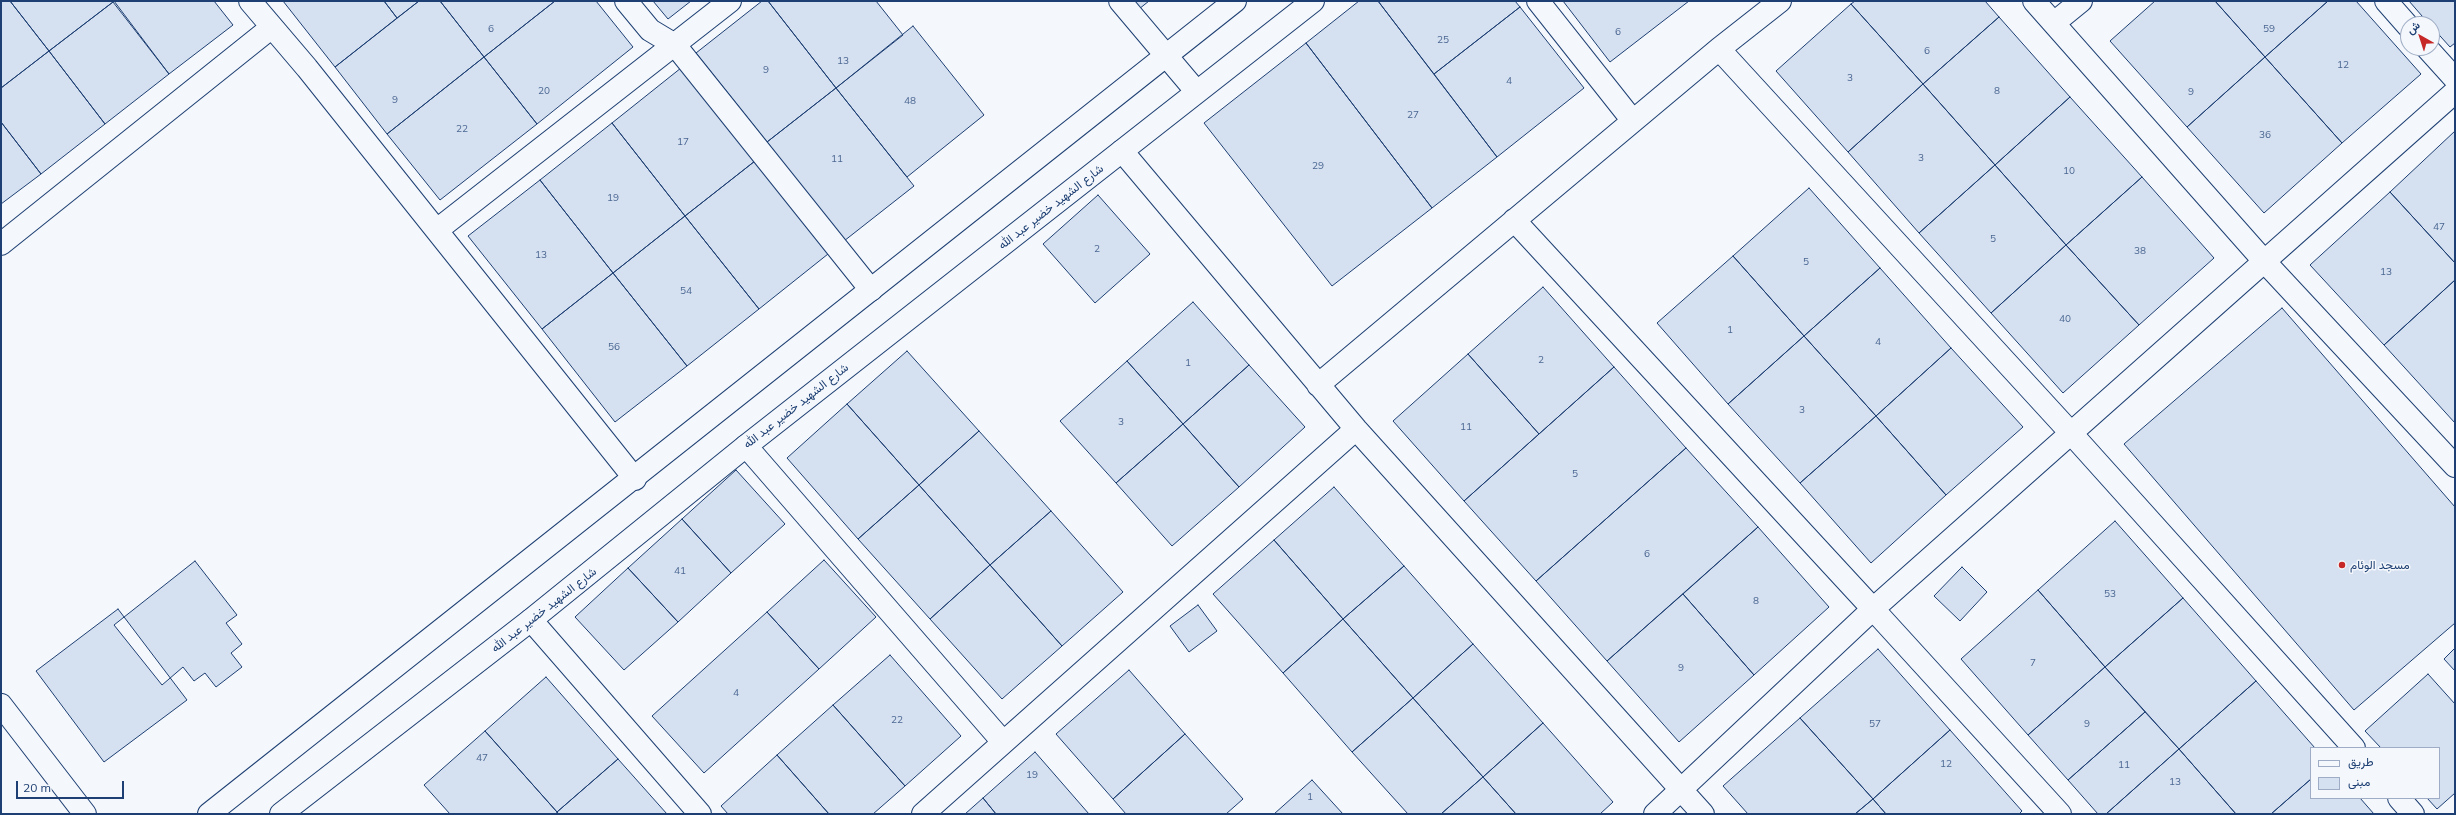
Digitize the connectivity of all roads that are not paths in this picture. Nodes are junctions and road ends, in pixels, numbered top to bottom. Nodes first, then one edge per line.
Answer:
1 (250, 1) edge
2 (626, 1) edge
3 (730, 1) edge
4 (1120, 1) edge
5 (1235, 1) edge
6 (1313, 1) edge
7 (1538, 1) edge
8 (1780, 1) edge
9 (2034, 1) edge
10 (2081, 1) edge
11 (2386, 1) edge
12 (2400, 17) edge
13 (2054, 23) junction
14 (272, 27) junction
15 (675, 45) junction
16 (1719, 49) junction
17 (1166, 56) junction
18 (2434, 56) edge
19 (2455, 79) edge
20 (1196, 91) junction
21 (2455, 92) edge
22 (1633, 121) junction
23 (1122, 151) junction
24 (1514, 220) junction
25 (437, 230) junction
26 (1, 244) edge
27 (2264, 261) junction
28 (871, 290) junction
29 (1318, 385) junction
30 (1356, 429) junction
31 (2070, 432) junction
32 (746, 446) junction
33 (2455, 466) edge
34 (635, 478) junction
35 (1873, 609) junction
36 (531, 620) junction
37 (1, 705) edge
38 (1003, 742) junction
39 (2353, 747) edge
40 (1681, 790) junction
41 (2400, 799) edge
42 (85, 814) edge
43 (209, 814) edge
44 (281, 814) edge
45 (700, 814) edge
46 (923, 814) edge
47 (1655, 814) edge
48 (1703, 814) edge
49 (2060, 814) edge
50 (2413, 814) edge

1 - 14 street
2 - 15 street
3 - 15 street
4 - 17 street
5 - 17 street
6 - 20 street, شارع الشهيد خضير عبد الله
7 - 22 street
8 - 16 street
9 - 13 street
10 - 13 street
11 - 12 street
13 - 27 street
14 - 25 street
14 - 26 street
15 - 25 street
15 - 28 street
16 - 22 street
16 - 31 street
17 - 20 street
17 - 28 street
18 - 19 street
20 - 23 street, شارع الشهيد خضير عبد الله
21 - 27 street
22 - 24 street
23 - 29 street
23 - 32 street, شارع الشهيد خضير عبد الله
24 - 29 street
24 - 35 street
25 - 34 street
27 - 31 street
27 - 33 street
28 - 34 street
29 - 30 street
30 - 38 street
30 - 40 street
31 - 35 street
31 - 39 street
32 - 36 street, شارع الشهيد خضير عبد الله
32 - 38 street
34 - 43 street
35 - 40 street
35 - 49 street
36 - 44 street, شارع الشهيد خضير عبد الله
36 - 45 street
37 - 42 street
38 - 46 street
40 - 47 street
40 - 48 street
41 - 50 street

